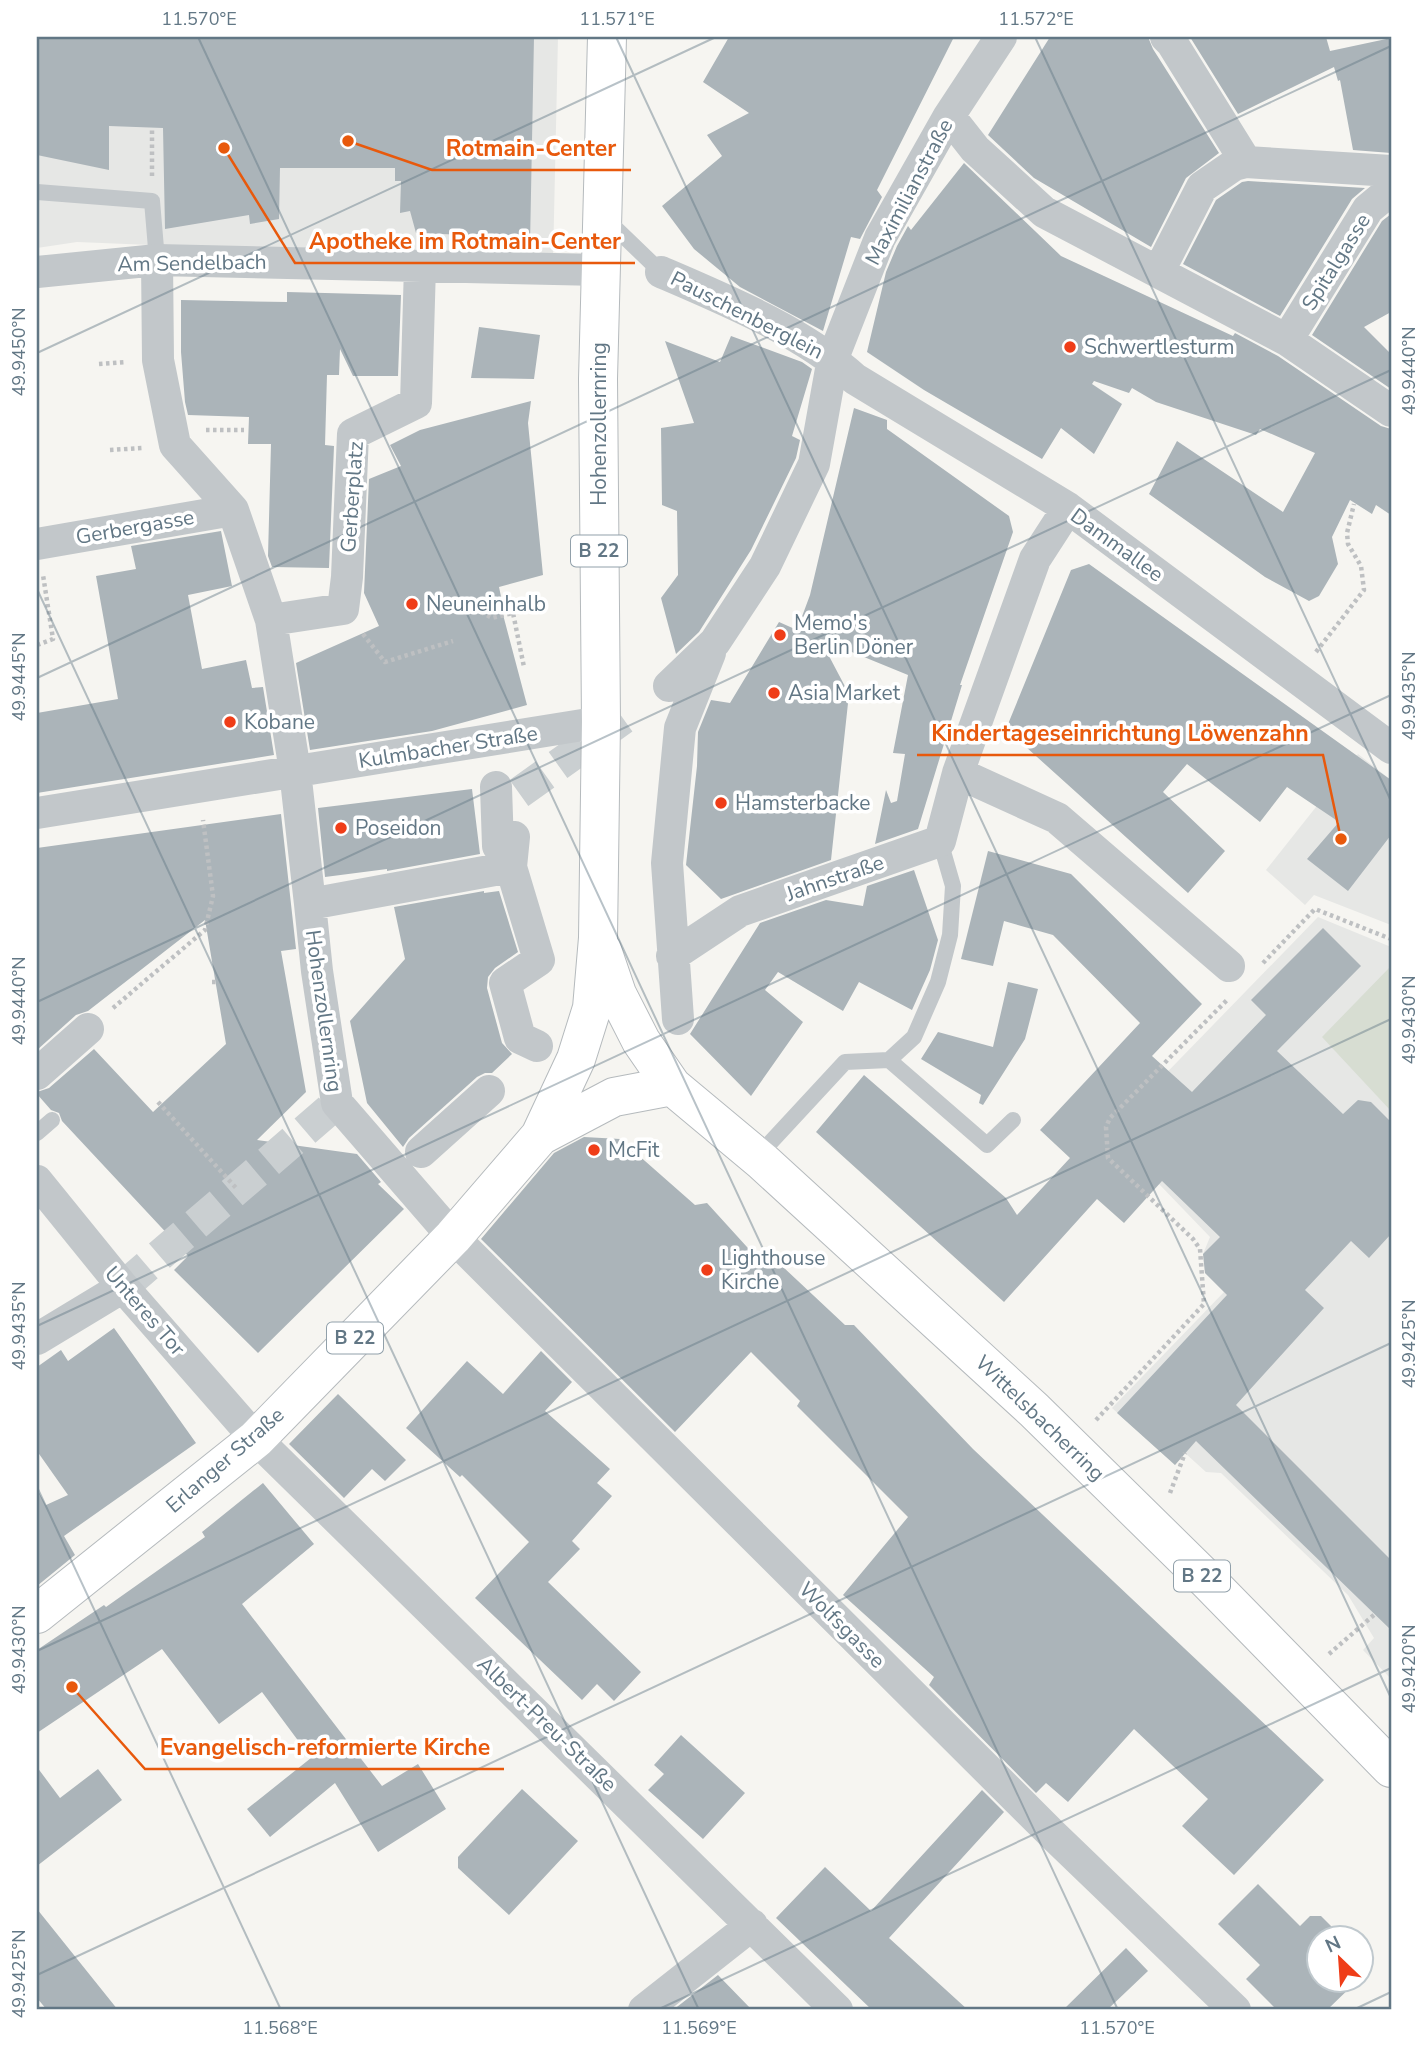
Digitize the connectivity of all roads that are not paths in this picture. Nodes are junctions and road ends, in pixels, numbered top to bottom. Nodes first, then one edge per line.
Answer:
1 (607, 37) edge
2 (1001, 37) edge
3 (1169, 40) edge
4 (949, 116) junction
5 (1246, 162) junction
6 (1391, 171) edge
7 (1391, 190) edge
8 (37, 192) edge
9 (601, 215) junction
10 (157, 260) junction
11 (420, 266) junction
12 (600, 270) junction
13 (1159, 271) junction
14 (37, 272) edge
15 (662, 272) joint
16 (1287, 340) junction
17 (833, 358) junction
18 (1391, 411) edge
19 (1068, 508) junction
20 (233, 510) junction
21 (37, 544) edge
22 (271, 620) junction
23 (715, 642) junction
24 (669, 686) dead end
25 (601, 722) junction
26 (1391, 748) edge
27 (295, 771) junction
28 (958, 773) junction
29 (496, 787) dead end
30 (37, 813) edge
31 (940, 841) junction
32 (512, 850) junction
33 (310, 904) junction
34 (598, 938) junction
35 (672, 956) junction
36 (1237, 974) road end
37 (678, 1019) dead end
38 (88, 1029) road end
39 (537, 1046) dead end
40 (889, 1060) junction
41 (37, 1074) edge
42 (672, 1086) junction
43 (489, 1091) dead end
44 (52, 1120) dead end
45 (1013, 1120) dead end
46 (37, 1133) edge
47 (540, 1136) junction
48 (421, 1152) dead end
49 (757, 1157) junction
50 (37, 1181) edge
51 (453, 1237) junction
52 (123, 1287) junction
53 (37, 1339) edge
54 (257, 1439) junction
55 (37, 1614) edge
56 (1391, 1769) edge
57 (752, 1925) junction
58 (644, 2010) edge
59 (837, 2010) edge
60 (1235, 2010) edge

1 - 9 main road, Hohenzollernring / B 22
2 - 4 street, Maximilianstraße
3 - 5 street
4 - 13 street
4 - 17 street, Maximilianstraße
5 - 6 street
5 - 13 street
7 - 16 street, Spitalgasse
8 - 10 lane
9 - 12 main road, Hohenzollernring / B 22
9 - 15 lane
10 - 11 street, Am Sendelbach
10 - 14 street, Am Sendelbach
10 - 20 street
11 - 12 street, Am Sendelbach
11 - 22 street, Gerberplatz
12 - 25 main road, Hohenzollernring / B 22
13 - 16 street
15 - 17 street, Pauschenberglein
16 - 18 street
17 - 19 street, Dammallee
17 - 23 street, Maximilianstraße
19 - 26 street, Dammallee
19 - 28 street
20 - 21 street, Gerbergasse
20 - 22 street
22 - 27 street
23 - 24 street, Maximilianstraße
23 - 35 street
25 - 27 street, Kulmbacher Straße
25 - 34 main road, Hohenzollernring / B 22
27 - 30 street, Kulmbacher Straße
27 - 33 street
28 - 31 street
28 - 36 street
29 - 32 street
31 - 35 street, Jahnstraße
31 - 40 lane
32 - 33 street, Hohenzollernring
32 - 39 street
33 - 51 street, Hohenzollernring
34 - 42 main road, B 22
34 - 47 main road, B 22
35 - 37 street
38 - 41 street
40 - 45 lane
40 - 49 lane
42 - 47 main road, B 22
42 - 49 main road, Wittelsbacherring / B 22
43 - 48 street
44 - 46 lane
47 - 51 main road, Erlanger Straße / B 22
49 - 56 main road, Wittelsbacherring / B 22
50 - 52 street, Unteres Tor
51 - 54 main road, Erlanger Straße / B 22
51 - 60 street, Wolfsgasse
52 - 53 street
52 - 54 street, Unteres Tor
54 - 55 main road, Erlanger Straße / B 22
54 - 57 street, Albert-Preu-Straße
57 - 58 street
57 - 59 street, Albert-Preu-Straße

